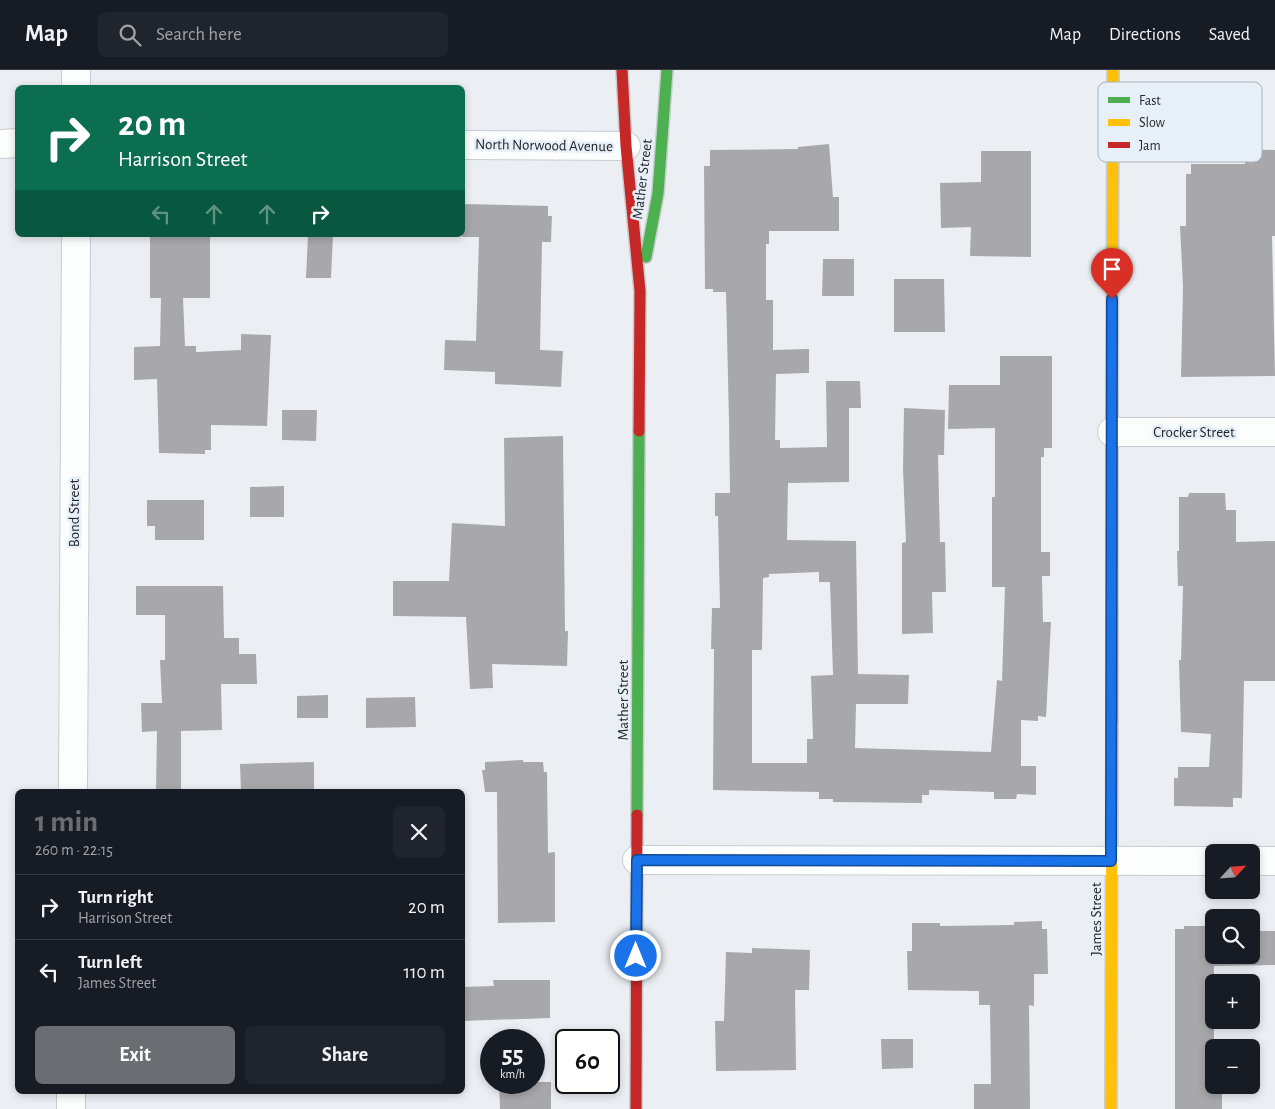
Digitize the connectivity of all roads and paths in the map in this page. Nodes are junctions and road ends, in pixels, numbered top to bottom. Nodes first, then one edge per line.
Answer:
1 (76, 70) edge
2 (622, 70) edge
3 (667, 70) edge
4 (76, 85) edge
5 (15, 143) edge
6 (0, 144) edge
7 (465, 144) edge
8 (626, 146) junction
9 (1113, 162) edge
10 (76, 237) edge
11 (640, 291) junction
12 (1112, 432) junction
13 (1275, 432) edge
14 (73, 789) edge
15 (637, 860) junction
16 (1111, 861) junction
17 (1205, 861) edge
18 (1260, 861) edge
19 (1275, 861) edge
20 (71, 1094) edge
21 (71, 1109) edge
22 (636, 1109) edge
23 (1111, 1109) edge

1 - 4 street
2 - 8 main road, Mather Street
3 - 11 main road, Mather Street
5 - 6 street
7 - 8 street, North Norwood Avenue
8 - 11 main road, Mather Street
9 - 12 main road, James Street
10 - 14 street, Bond Street
11 - 15 main road, Mather Street
12 - 13 street, Crocker Street
12 - 16 main road, James Street
15 - 16 street
15 - 22 main road, Mather Street
16 - 17 street
16 - 23 main road, James Street
18 - 19 street
20 - 21 street

